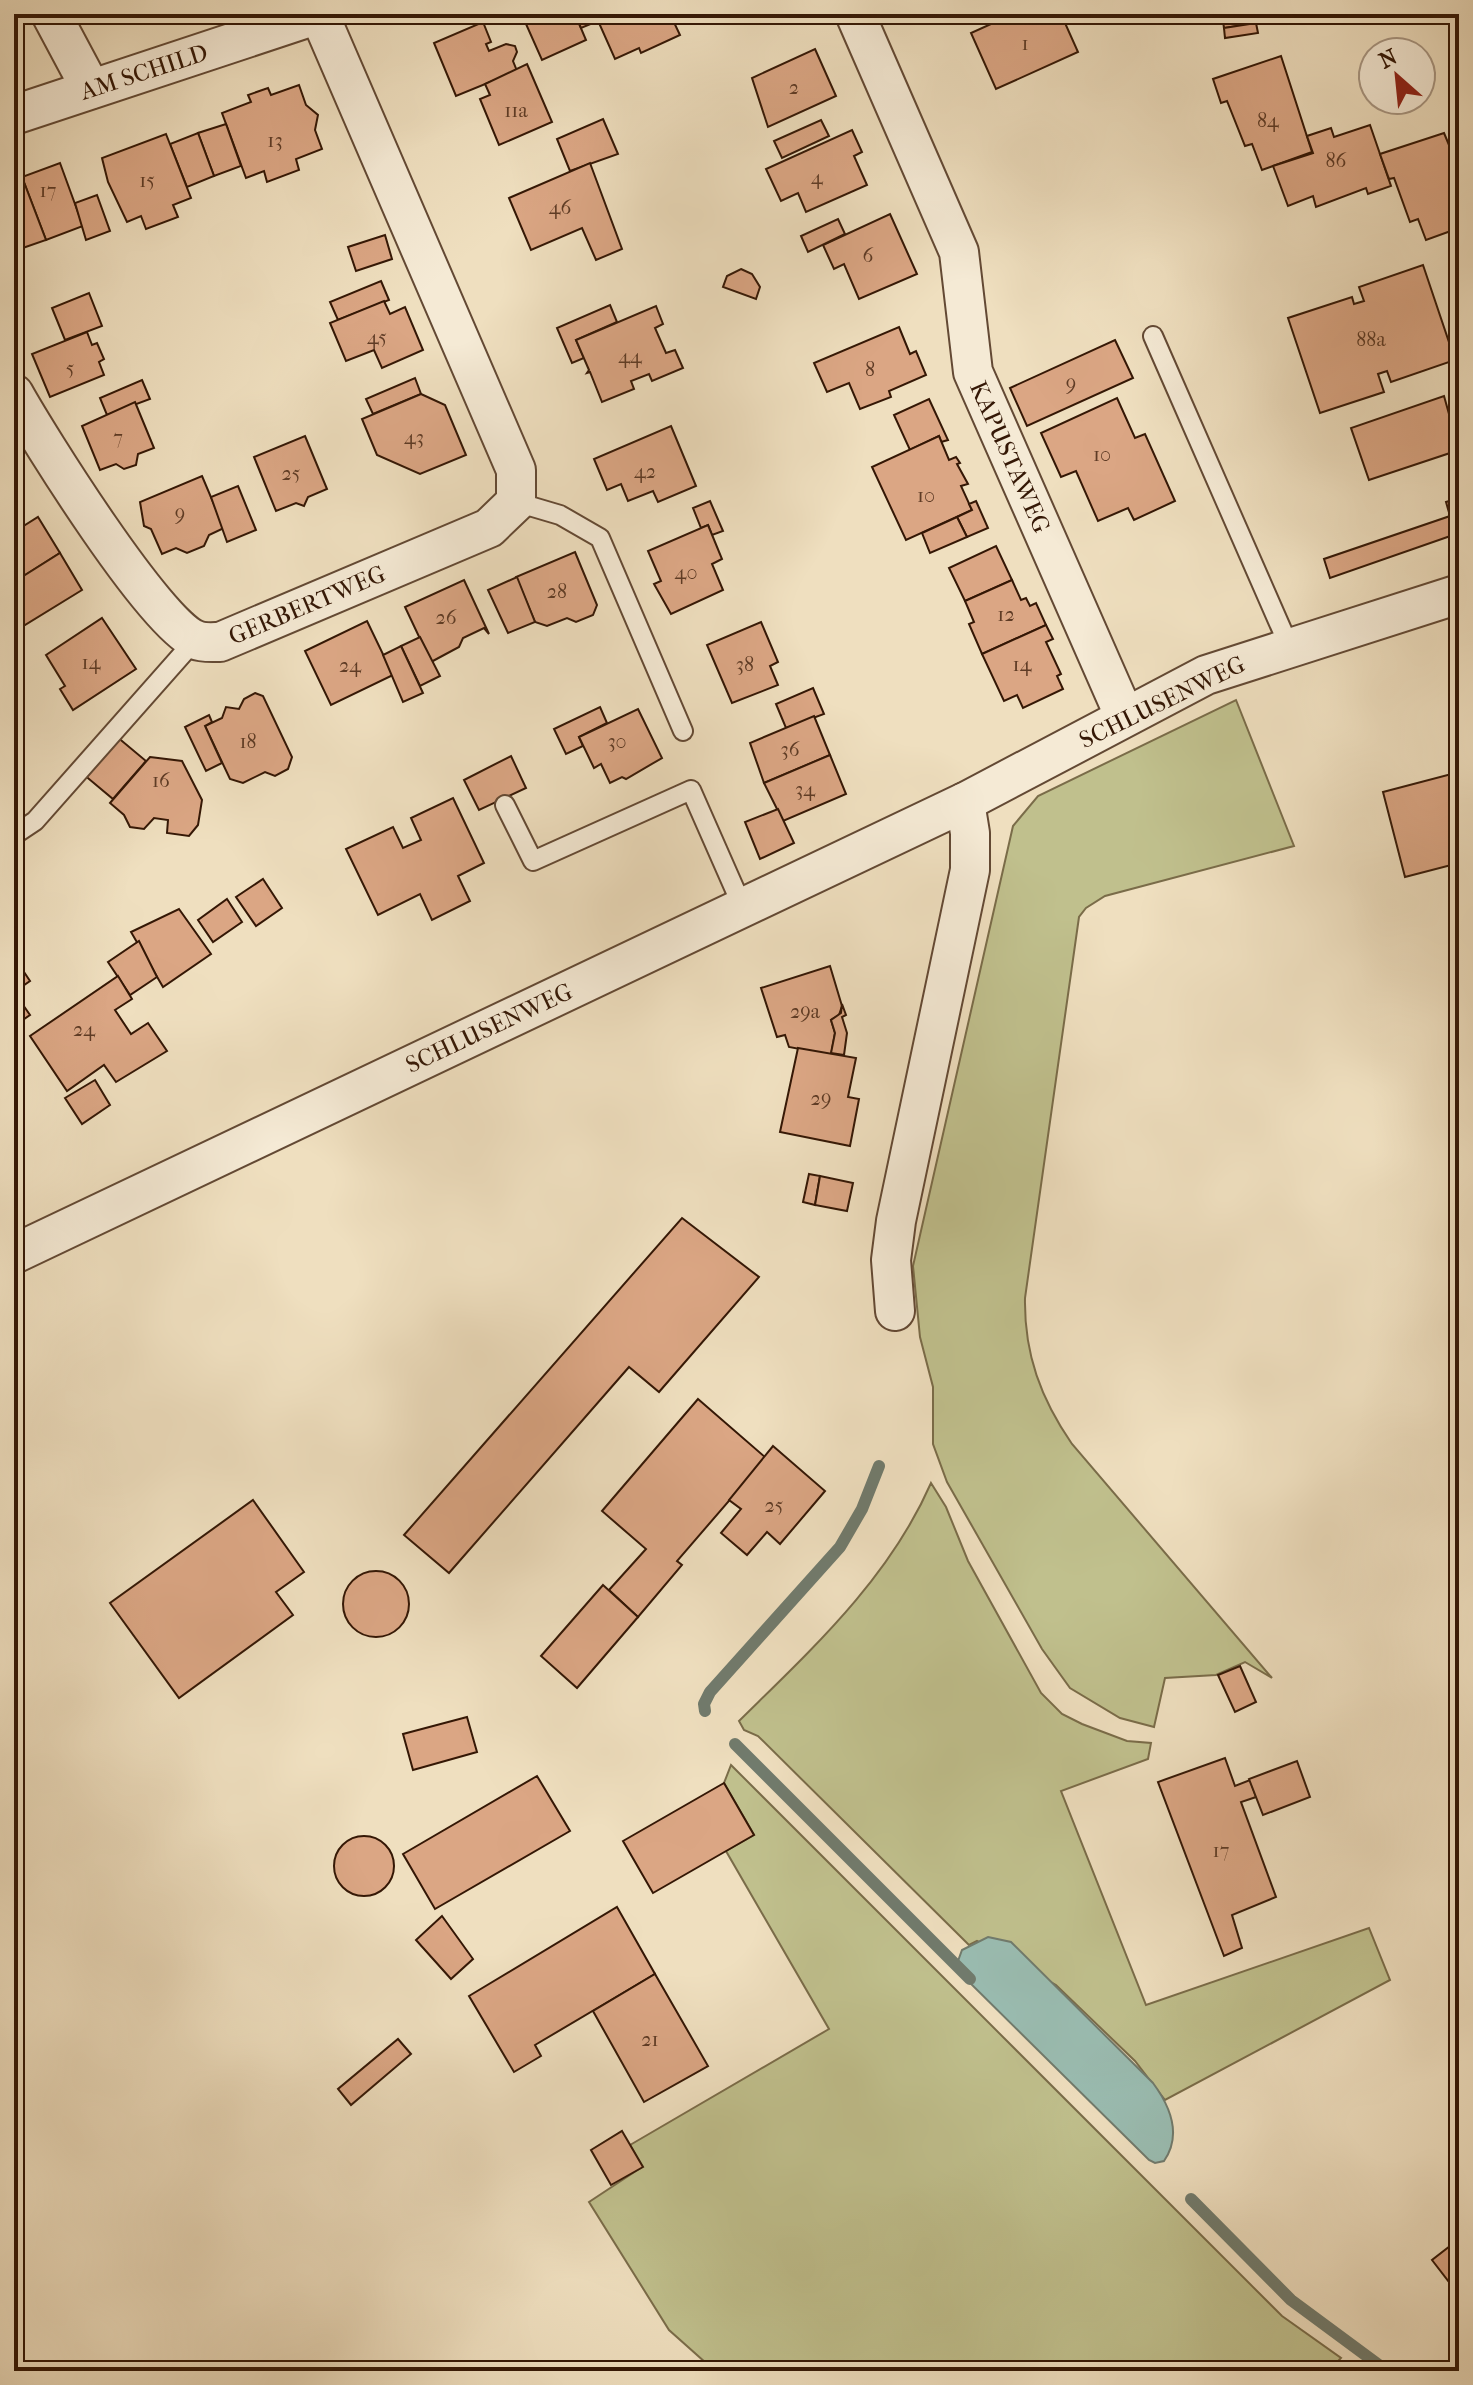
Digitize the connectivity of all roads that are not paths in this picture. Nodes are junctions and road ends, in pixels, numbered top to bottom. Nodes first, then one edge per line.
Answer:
1 (51, 14) edge
2 (319, 14) edge
3 (855, 14) edge
4 (91, 89) junction
5 (14, 115) edge
6 (1153, 336) dead end
7 (14, 394) edge
8 (516, 502) junction
9 (1459, 594) edge
10 (195, 640) junction
11 (1289, 646) junction
12 (1124, 715) junction
13 (683, 731) dead end
14 (965, 802) junction
15 (505, 805) dead end
16 (14, 835) edge
17 (743, 908) junction
18 (19, 1242) edge
19 (895, 1311) dead end

1 - 4 street
2 - 4 street, AM SCHILD
2 - 8 street
3 - 12 street, KAPUSTAWEG
4 - 5 street, AM SCHILD
6 - 11 lane
7 - 10 street, GERBERTWEG
8 - 10 street, GERBERTWEG
8 - 13 lane
9 - 11 street, SCHLUSENWEG
10 - 16 lane
11 - 12 street, SCHLUSENWEG
12 - 14 street, SCHLUSENWEG
14 - 17 street, SCHLUSENWEG
14 - 19 street
15 - 17 lane
17 - 18 street, SCHLUSENWEG

